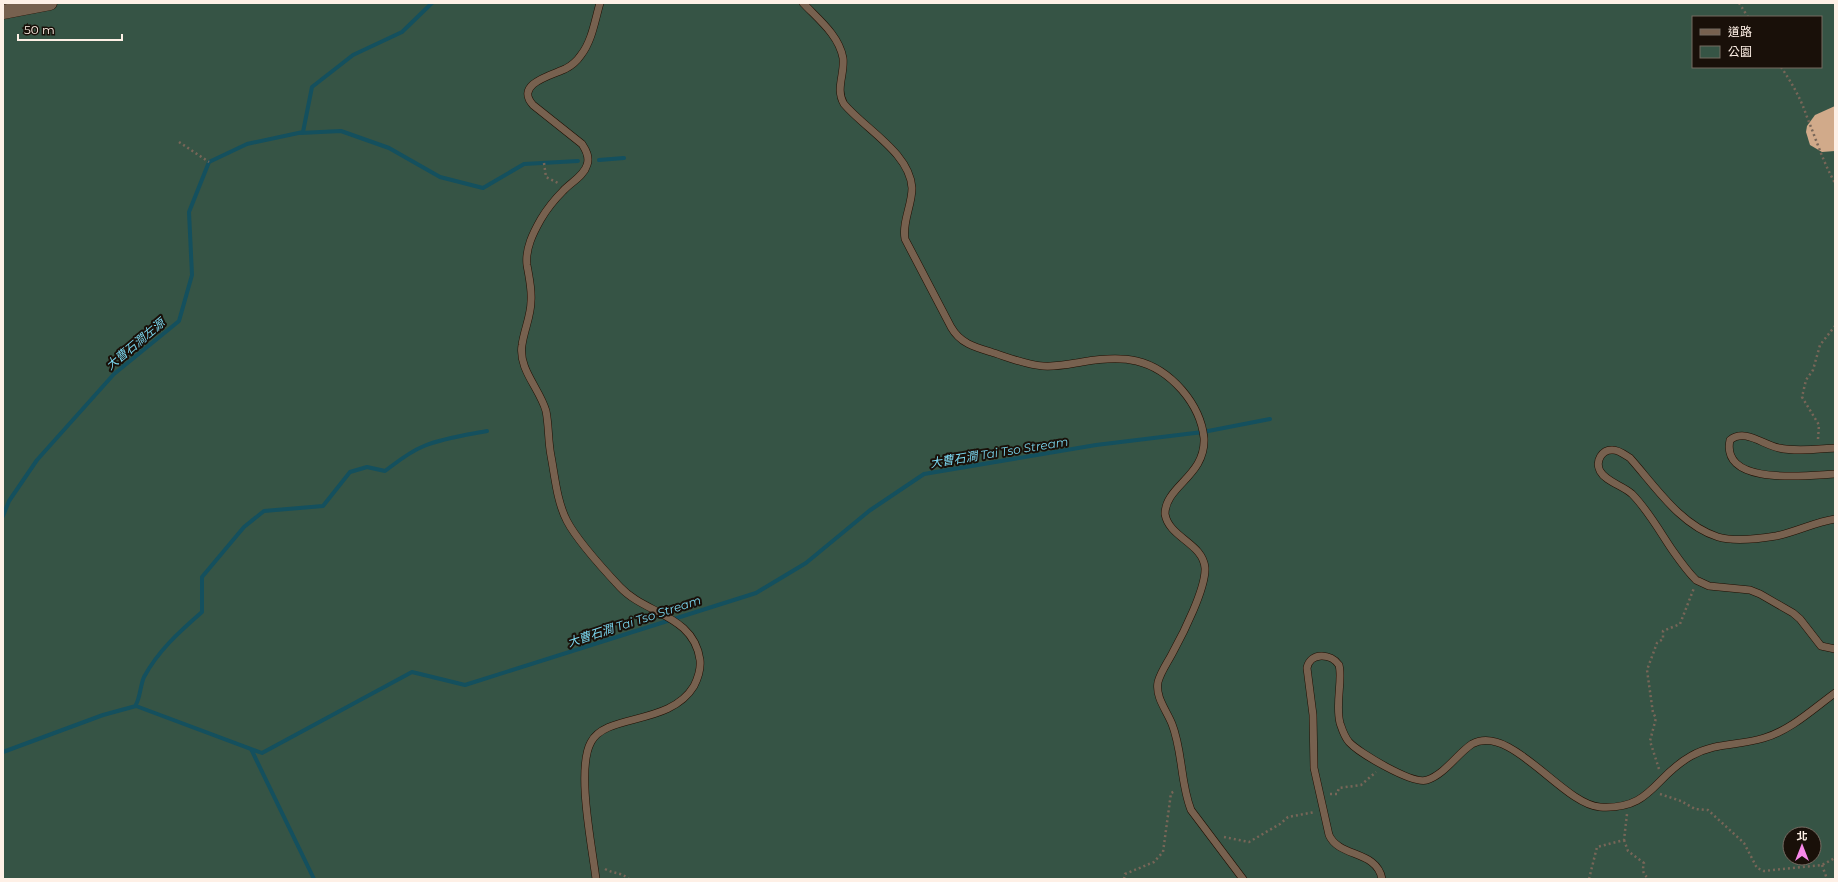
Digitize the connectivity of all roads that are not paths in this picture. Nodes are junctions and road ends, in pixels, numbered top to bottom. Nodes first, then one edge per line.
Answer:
1 (50, 3) edge
2 (600, 3) edge
3 (803, 3) edge
4 (3, 12) edge
5 (1835, 448) edge
6 (1835, 474) edge
7 (1835, 519) edge
8 (1835, 649) edge
9 (1835, 692) edge
10 (596, 879) edge
11 (1243, 879) edge
12 (1382, 879) edge

1 - 4 street
2 - 10 lane
3 - 11 lane
5 - 6 lane
7 - 8 lane
9 - 12 lane

